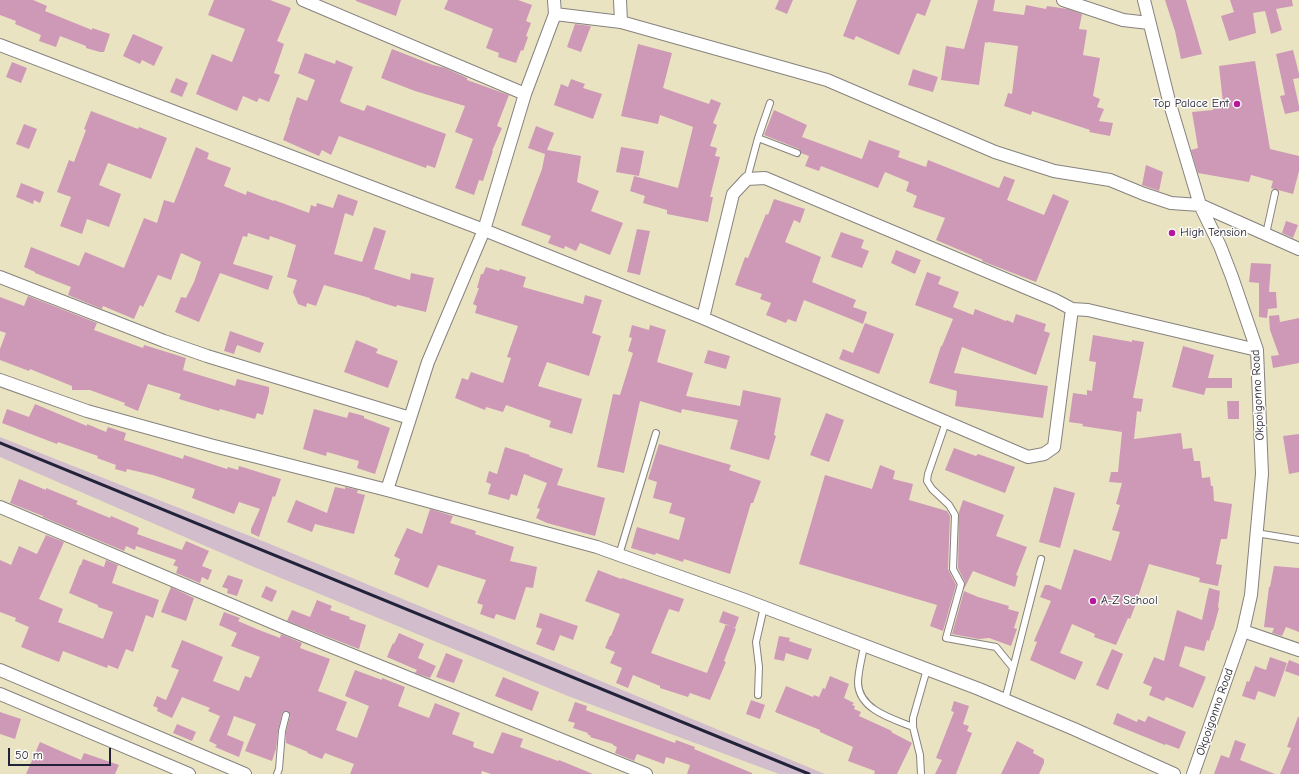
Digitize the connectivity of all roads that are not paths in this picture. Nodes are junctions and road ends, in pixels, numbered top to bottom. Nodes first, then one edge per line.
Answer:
1 (303, 0) edge
2 (554, 0) edge
3 (620, 0) edge
4 (1063, 0) edge
5 (1144, 0) edge
6 (555, 14) junction
7 (621, 22) junction
8 (1149, 23) junction
9 (0, 45) edge
10 (525, 94) junction
11 (770, 103) dead end
12 (758, 138) junction
13 (797, 154) dead end
14 (748, 179) junction
15 (1275, 193) dead end
16 (1200, 205) junction
17 (484, 230) junction
18 (1266, 234) junction
19 (1299, 248) edge
20 (0, 277) edge
21 (1072, 308) junction
22 (703, 318) junction
23 (1257, 350) junction
24 (0, 380) edge
25 (410, 418) junction
26 (946, 422) junction
27 (656, 433) dead end
28 (387, 490) junction
29 (0, 507) edge
30 (1256, 533) junction
31 (1299, 540) edge
32 (619, 555) junction
33 (1041, 559) dead end
34 (764, 607) junction
35 (1243, 631) junction
36 (864, 646) junction
37 (1299, 650) edge
38 (1013, 668) junction
39 (927, 669) junction
40 (0, 670) edge
41 (0, 694) edge
42 (758, 695) dead end
43 (1005, 700) junction
44 (286, 715) dead end
45 (913, 727) junction
46 (189, 774) edge
47 (245, 774) edge
48 (277, 774) edge
49 (646, 774) edge
50 (921, 774) edge
51 (1174, 774) edge
52 (1193, 774) edge

1 - 10 street
2 - 6 street
3 - 7 street
4 - 8 street
5 - 8 street, Okpoigonno Road
6 - 7 street
6 - 10 street
7 - 16 street
8 - 16 street, Okpoigonno Road
9 - 17 street
10 - 17 street
11 - 12 lane
12 - 13 lane
12 - 14 lane
14 - 21 street
14 - 22 street
15 - 18 lane
16 - 18 street
16 - 23 street, Okpoigonno Road
17 - 22 street
17 - 25 street
18 - 19 street
20 - 25 street
21 - 23 street
21 - 26 street
22 - 26 street
23 - 30 street, Okpoigonno Road
24 - 28 street
25 - 28 street
26 - 38 lane
27 - 32 lane
28 - 32 street
29 - 49 street
30 - 31 lane
30 - 35 street, Okpoigonno Road
32 - 34 street
33 - 38 lane
34 - 36 street
34 - 42 lane
35 - 37 street
35 - 52 street, Okpoigonno Road
36 - 39 street
36 - 45 lane
38 - 43 lane
39 - 43 street
39 - 45 lane
40 - 47 street
41 - 46 street
43 - 51 street
44 - 48 lane
45 - 50 lane

